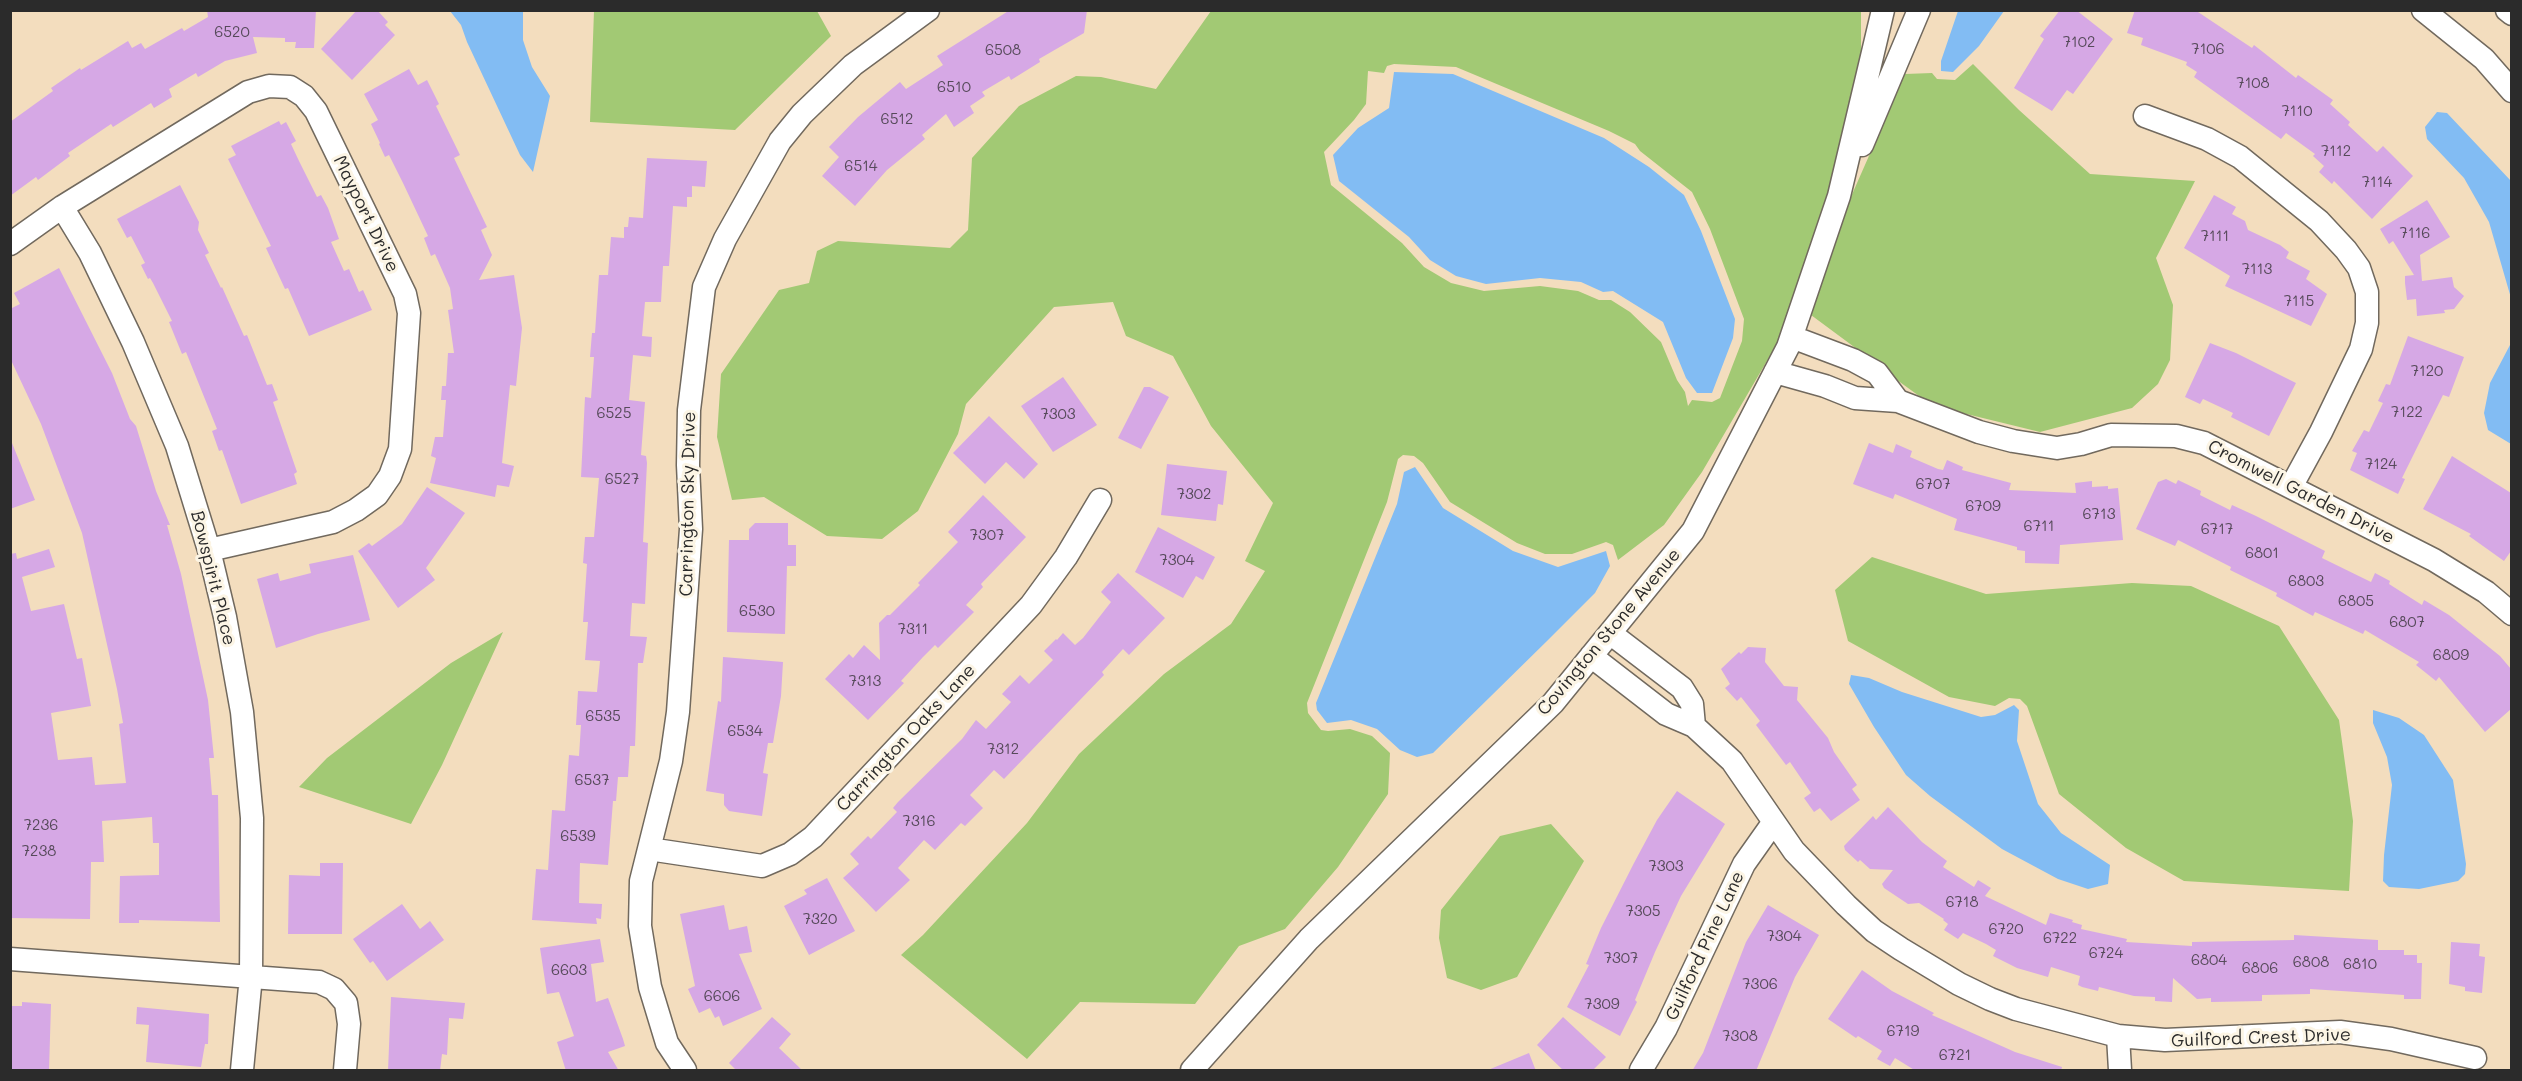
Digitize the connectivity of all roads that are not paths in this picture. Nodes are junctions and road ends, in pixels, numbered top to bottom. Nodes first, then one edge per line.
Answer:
1 (928, 10) edge
2 (1884, 10) edge
3 (1919, 10) edge
4 (2422, 10) edge
5 (2507, 10) edge
6 (2511, 14) edge
7 (2511, 91) edge
8 (2145, 116) dead end
9 (1839, 196) junction
10 (62, 207) junction
11 (10, 244) edge
12 (1792, 337) junction
13 (1776, 372) junction
14 (1898, 401) junction
15 (2291, 487) junction
16 (1100, 500) dead end
17 (209, 550) junction
18 (2511, 614) edge
19 (1610, 633) junction
20 (1591, 656) junction
21 (1694, 726) junction
22 (1773, 823) junction
23 (649, 849) junction
24 (10, 959) edge
25 (251, 976) junction
26 (2118, 1036) junction
27 (2475, 1058) dead end
28 (242, 1071) edge
29 (345, 1071) edge
30 (685, 1071) edge
31 (1192, 1071) edge
32 (1641, 1071) edge
33 (2120, 1071) edge

1 - 23 street, Carrington Sky Drive
2 - 9 street, Covington Stone Avenue
3 - 9 street, Covington Stone Avenue
4 - 7 street
5 - 6 street
8 - 15 street
9 - 12 street, Covington Stone Avenue
10 - 11 street, Mayport Drive
10 - 17 street, Bowspirit Place
10 - 17 street, Mayport Drive
12 - 13 street, Covington Stone Avenue
12 - 14 street
13 - 14 street, Cromwell Garden Drive
13 - 19 street, Covington Stone Avenue
14 - 15 street, Cromwell Garden Drive
15 - 18 street, Cromwell Garden Drive
16 - 23 street, Carrington Oaks Lane
17 - 25 street, Bowspirit Place
19 - 20 street, Covington Stone Avenue
19 - 21 street
20 - 21 street, Guilford Crest Drive
20 - 31 street, Covington Stone Avenue
21 - 22 street, Guilford Crest Drive
22 - 26 street, Guilford Crest Drive
22 - 32 street, Guilford Pine Lane
23 - 30 street, Carrington Sky Drive
24 - 25 street
25 - 28 street, Bowspirit Place
25 - 29 street
26 - 27 street, Guilford Crest Drive
26 - 33 street

